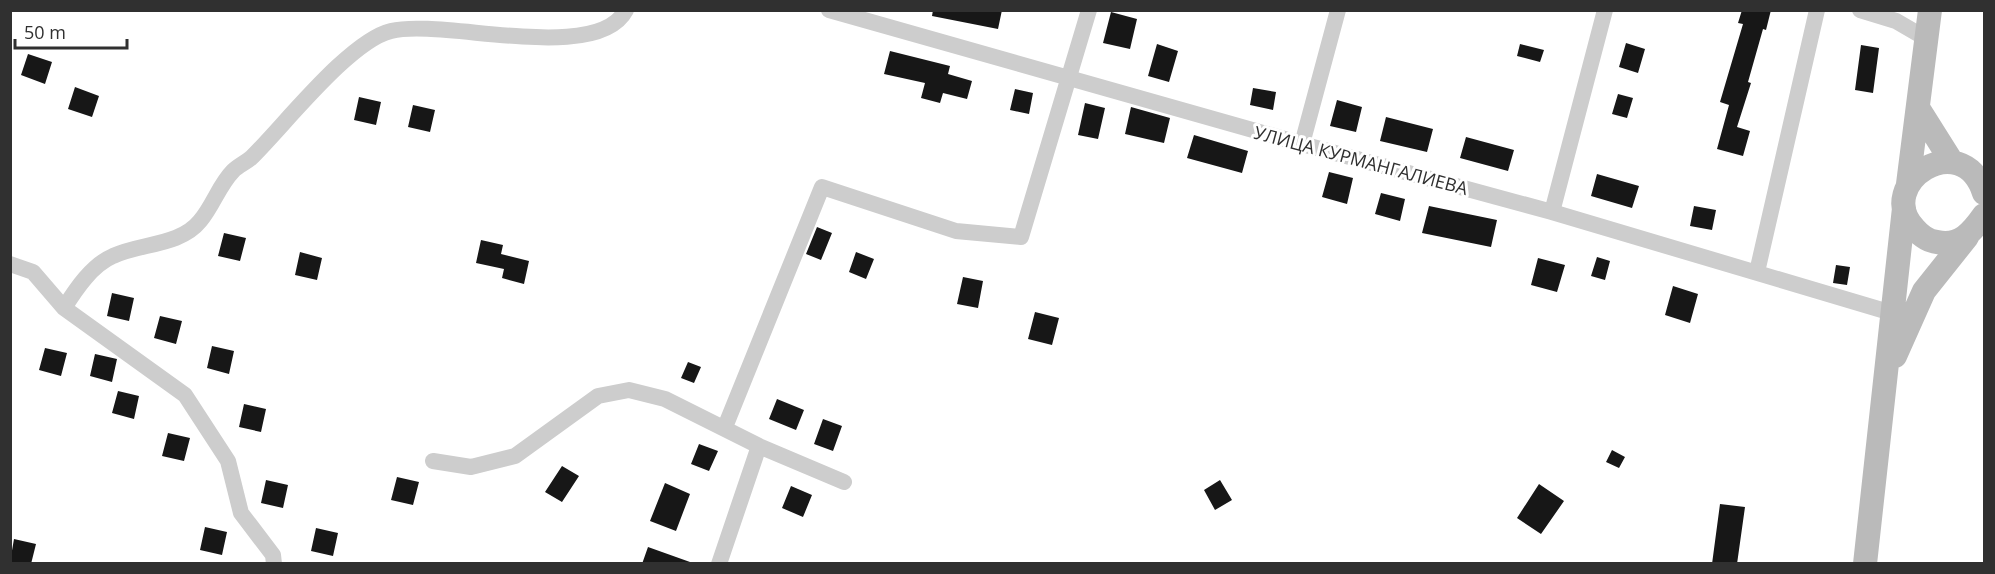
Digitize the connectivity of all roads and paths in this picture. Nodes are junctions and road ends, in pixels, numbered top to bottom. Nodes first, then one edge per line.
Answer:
1 (626, 10) edge
2 (830, 10) edge
3 (1089, 10) edge
4 (1338, 10) edge
5 (1605, 10) edge
6 (1817, 10) edge
7 (1860, 10) edge
8 (1930, 10) edge
9 (1927, 39) junction
10 (1068, 79) junction
11 (1918, 108) junction
12 (1302, 144) junction
13 (1968, 165) edge
14 (1908, 184) junction
15 (1984, 193) edge
16 (1904, 208) junction
17 (1552, 212) junction
18 (1984, 214) edge
19 (1967, 237) junction
20 (10, 264) edge
21 (1757, 272) junction
22 (64, 308) junction
23 (1892, 313) junction
24 (1886, 378) junction
25 (725, 427) junction
26 (759, 446) junction
27 (433, 461) dead end
28 (844, 482) dead end
29 (274, 564) edge
30 (719, 564) edge
31 (1865, 564) edge

1 - 22 street
2 - 10 street, УЛИЦА КУРМАНГАЛИЕВА
3 - 10 street
4 - 12 street
5 - 17 street
6 - 21 street
7 - 9 street
8 - 9 main road
9 - 11 main road
10 - 12 street, УЛИЦА КУРМАНГАЛИЕВА
10 - 25 street
11 - 13 main road
11 - 14 main road
12 - 17 street, УЛИЦА КУРМАНГАЛИЕВА
13 - 14 main road
13 - 15 main road
14 - 16 main road
16 - 19 main road
16 - 23 main road
17 - 21 street, УЛИЦА КУРМАНГАЛИЕВА
18 - 19 main road
19 - 24 main road
20 - 22 street
21 - 23 street, УЛИЦА КУРМАНГАЛИЕВА
22 - 29 street
23 - 24 main road
24 - 31 main road
25 - 26 street
25 - 27 street
26 - 28 street
26 - 30 street

